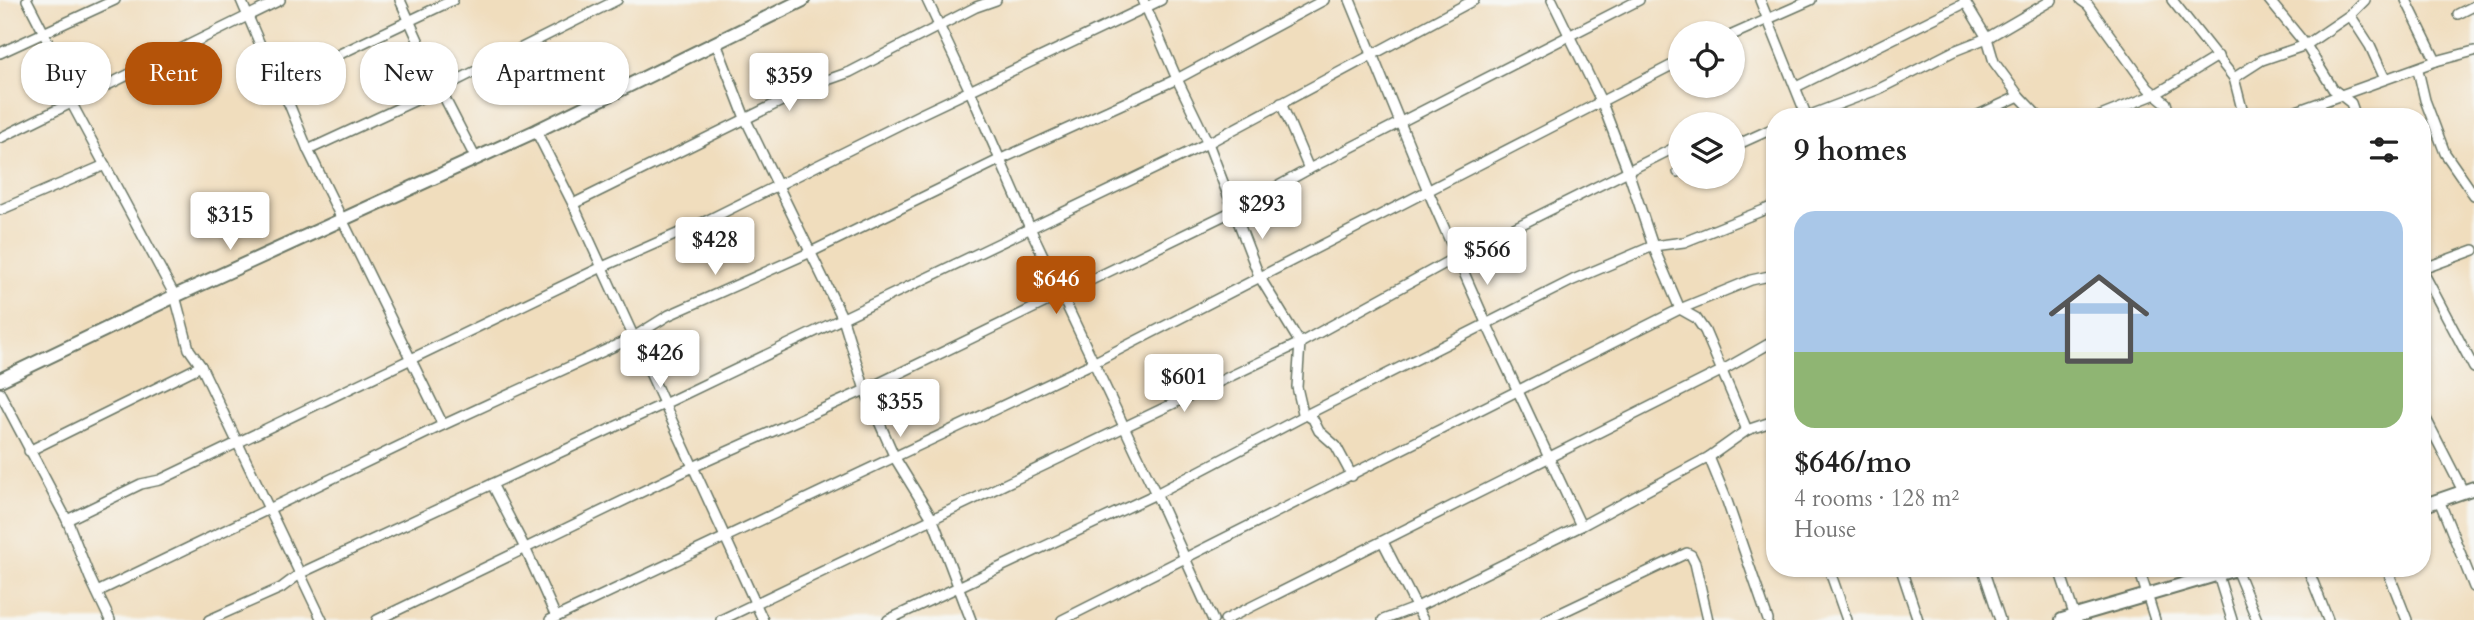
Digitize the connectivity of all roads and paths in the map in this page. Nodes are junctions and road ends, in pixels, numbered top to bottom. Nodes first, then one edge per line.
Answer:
1 (27, 0) edge
2 (115, 0) edge
3 (240, 0) edge
4 (280, 0) edge
5 (400, 0) edge
6 (453, 0) edge
7 (617, 0) edge
8 (803, 0) edge
9 (927, 0) edge
10 (996, 0) edge
11 (1161, 0) edge
12 (1324, 0) edge
13 (1350, 0) edge
14 (1474, 0) edge
15 (1552, 0) edge
16 (1639, 0) edge
17 (1759, 0) edge
18 (1811, 0) edge
19 (2052, 0) edge
20 (2172, 0) edge
21 (2269, 0) edge
22 (2365, 0) edge
23 (2406, 0) edge
24 (1965, 1) edge
25 (2087, 2) edge
26 (1144, 4) edge
27 (2474, 6) edge
28 (2458, 14) dead end
29 (248, 15) junction
30 (2350, 15) junction
31 (1769, 19) junction
32 (410, 21) junction
33 (939, 26) junction
34 (1745, 30) edge
35 (44, 33) junction
36 (1569, 35) junction
37 (1987, 38) junction
38 (48, 42) edge
39 (260, 42) edge
40 (419, 42) edge
41 (716, 43) junction
42 (2306, 44) junction
43 (346, 50) edge
44 (2474, 51) edge
45 (0, 53) edge
46 (1374, 56) junction
47 (2218, 56) junction
48 (2436, 61) junction
49 (1668, 67) edge
50 (2418, 70) junction
51 (2234, 78) junction
52 (1177, 79) junction
53 (2385, 79) junction
54 (458, 80) edge
55 (111, 84) edge
56 (1796, 87) junction
57 (970, 91) junction
58 (2156, 94) junction
59 (2342, 95) junction
60 (2019, 96) junction
61 (1281, 103) junction
62 (1602, 103) junction
63 (70, 105) edge
64 (73, 105) edge
65 (289, 105) edge
66 (405, 105) edge
67 (448, 105) edge
68 (1803, 108) edge
69 (1829, 108) edge
70 (1993, 108) edge
71 (2030, 108) edge
72 (2121, 108) edge
73 (2167, 108) edge
74 (2242, 108) edge
75 (2305, 108) edge
76 (2353, 108) edge
77 (2428, 108) edge
78 (2431, 116) edge
79 (745, 118) junction
80 (1402, 122) junction
81 (536, 131) junction
82 (1766, 132) edge
83 (0, 138) edge
84 (1745, 141) edge
85 (1208, 143) junction
86 (308, 150) junction
87 (1668, 151) edge
88 (476, 159) junction
89 (999, 160) junction
90 (105, 165) junction
91 (1309, 169) junction
92 (1628, 171) junction
93 (777, 185) junction
94 (1428, 191) junction
95 (2474, 195) edge
96 (573, 204) junction
97 (1766, 209) edge
98 (0, 210) edge
99 (1235, 210) junction
100 (342, 220) junction
101 (1030, 228) junction
102 (1653, 246) junction
103 (2474, 250) edge
104 (811, 252) junction
105 (1458, 256) junction
106 (2431, 266) edge
107 (600, 268) junction
108 (1259, 276) junction
109 (1766, 277) edge
110 (2431, 286) edge
111 (1062, 295) junction
112 (175, 296) junction
113 (1680, 309) junction
114 (843, 319) junction
115 (1486, 325) junction
116 (632, 338) junction
117 (1300, 343) junction
118 (1766, 346) edge
119 (411, 358) junction
120 (1094, 363) junction
121 (201, 366) junction
122 (2474, 368) edge
123 (1723, 370) junction
124 (0, 380) edge
125 (865, 390) junction
126 (1517, 392) junction
127 (0, 393) edge
128 (664, 404) junction
129 (1306, 415) junction
130 (1766, 424) edge
131 (443, 425) junction
132 (1124, 426) junction
133 (2431, 428) edge
134 (1747, 430) junction
135 (236, 443) junction
136 (30, 451) junction
137 (1548, 457) junction
138 (1709, 457) junction
139 (895, 458) junction
140 (693, 467) junction
141 (1352, 475) junction
142 (492, 484) junction
143 (2469, 489) edge
144 (1156, 494) junction
145 (2439, 500) junction
146 (2431, 503) edge
147 (270, 510) junction
148 (67, 520) junction
149 (933, 520) junction
150 (1581, 526) junction
151 (725, 538) junction
152 (1382, 542) junction
153 (526, 550) junction
154 (1184, 560) junction
155 (300, 573) junction
156 (1832, 577) edge
157 (1904, 577) edge
158 (1986, 577) edge
159 (2061, 577) edge
160 (2142, 577) edge
161 (2200, 577) edge
162 (2219, 577) edge
163 (2239, 577) edge
164 (2311, 577) edge
165 (2390, 577) edge
166 (958, 587) junction
167 (2474, 587) edge
168 (97, 592) junction
169 (2148, 596) junction
170 (756, 603) junction
171 (1417, 607) junction
172 (2070, 618) edge
173 (553, 619) edge
174 (110, 620) edge
175 (209, 620) edge
176 (322, 620) edge
177 (377, 620) edge
178 (721, 620) edge
179 (763, 620) edge
180 (888, 620) edge
181 (971, 620) edge
182 (1062, 620) edge
183 (1213, 620) edge
184 (1225, 620) edge
185 (1383, 620) edge
186 (1423, 620) edge
187 (1546, 620) edge
188 (1709, 620) edge
189 (1768, 620) edge
190 (1847, 620) edge
191 (1918, 620) edge
192 (2000, 620) edge
193 (2155, 620) edge
194 (2232, 620) edge
195 (2258, 620) edge
196 (2328, 620) edge
197 (2407, 620) edge

1 - 35 street
2 - 35 street
3 - 29 street
4 - 29 street
5 - 32 street
6 - 32 street
7 - 54 street
8 - 41 street
9 - 33 street
10 - 33 street
11 - 26 street
12 - 52 street
13 - 46 street
14 - 46 street
15 - 36 street
16 - 36 street
17 - 31 street
18 - 31 street
19 - 37 street
20 - 47 street
21 - 42 street
22 - 30 street
23 - 48 street
24 - 37 street
24 - 56 street
25 - 58 street
26 - 52 street
26 - 57 street
27 - 28 street
29 - 39 street
29 - 55 street
30 - 42 street
30 - 53 street
31 - 34 street
31 - 56 street
32 - 40 street
32 - 43 street
33 - 57 street
33 - 79 street
35 - 38 street
35 - 45 street
36 - 62 street
36 - 80 street
37 - 60 street
37 - 69 street
41 - 79 street
41 - 81 street
42 - 51 street
42 - 59 street
44 - 48 street
46 - 61 street
46 - 80 street
47 - 51 street
47 - 58 street
48 - 50 street
49 - 62 street
50 - 53 street
50 - 77 street
51 - 74 street
52 - 85 street
52 - 89 street
53 - 59 street
56 - 68 street
57 - 89 street
57 - 93 street
58 - 72 street
58 - 73 street
59 - 75 street
59 - 76 street
60 - 70 street
60 - 71 street
61 - 85 street
61 - 91 street
62 - 92 street
62 - 94 street
63 - 83 street
64 - 90 street
65 - 86 street
66 - 86 street
67 - 88 street
78 - 95 street
79 - 93 street
79 - 96 street
80 - 91 street
80 - 94 street
81 - 88 street
81 - 96 street
82 - 84 street
85 - 99 street
85 - 101 street
86 - 100 street
87 - 92 street
88 - 100 street
89 - 101 street
89 - 104 street
90 - 98 street
90 - 112 street
91 - 99 street
92 - 102 street
92 - 105 street
93 - 104 street
93 - 107 street
94 - 105 street
94 - 108 street
96 - 107 street
97 - 102 street
99 - 108 street
99 - 111 street
100 - 112 street
100 - 119 street
101 - 111 street
101 - 114 street
102 - 113 street
102 - 115 street
103 - 106 street
104 - 114 street
104 - 116 street
105 - 115 street
105 - 117 street
107 - 116 street
107 - 119 street
108 - 117 street
108 - 120 street
109 - 113 street
110 - 122 street
111 - 120 street
111 - 125 street
112 - 121 street
112 - 124 street
113 - 123 street
113 - 126 street
114 - 125 street
114 - 128 street
115 - 126 street
115 - 129 street
116 - 128 street
116 - 131 street
117 - 129 street
117 - 132 street
118 - 123 street
119 - 131 street
119 - 135 street
120 - 132 street
120 - 139 street
121 - 135 street
121 - 136 street
123 - 134 street
123 - 137 street
125 - 139 street
125 - 140 street
126 - 137 street
126 - 141 street
127 - 136 street
128 - 140 street
128 - 142 street
129 - 141 street
129 - 144 street
130 - 134 street
131 - 147 street
132 - 144 street
132 - 149 street
133 - 143 street
134 - 138 street
135 - 147 street
135 - 148 street
136 - 148 street
137 - 150 street
137 - 152 street
138 - 150 street
138 - 189 street
139 - 149 street
139 - 151 street
140 - 151 street
140 - 153 street
141 - 154 street
142 - 153 street
142 - 155 street
143 - 145 street
144 - 154 street
144 - 166 street
145 - 146 street
145 - 167 street
147 - 155 street
147 - 168 street
148 - 168 street
149 - 166 street
149 - 170 street
150 - 171 street
151 - 170 street
151 - 173 street
152 - 171 street
152 - 184 street
153 - 173 street
153 - 177 street
154 - 182 street
154 - 183 street
155 - 175 street
155 - 176 street
156 - 190 street
157 - 191 street
158 - 192 street
159 - 172 street
160 - 169 street
161 - 169 street
162 - 194 street
163 - 195 street
164 - 196 street
165 - 197 street
166 - 180 street
166 - 181 street
168 - 174 street
169 - 172 street
169 - 193 street
170 - 178 street
170 - 179 street
171 - 185 street
171 - 186 street
187 - 188 street

